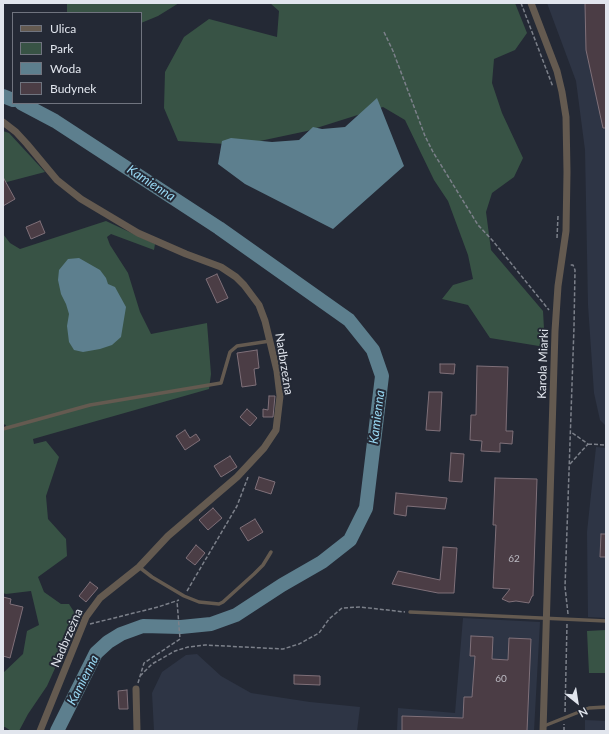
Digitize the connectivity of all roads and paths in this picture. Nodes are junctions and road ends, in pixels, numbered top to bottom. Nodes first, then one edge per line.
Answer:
1 (521, 3) edge
2 (531, 3) edge
3 (384, 32) dead end
4 (554, 92) dead end
5 (3, 122) edge
6 (558, 210) dead end
7 (557, 239) dead end
8 (568, 265) dead end
9 (556, 313) junction
10 (270, 341) junction
11 (3, 429) edge
12 (571, 432) junction
13 (588, 444) junction
14 (606, 445) edge
15 (570, 464) junction
16 (250, 474) dead end
17 (271, 552) dead end
18 (139, 567) junction
19 (184, 596) junction
20 (177, 601) junction
21 (410, 612) joint
22 (568, 616) dead end
23 (546, 619) junction
24 (606, 621) edge
25 (567, 624) dead end
26 (85, 625) dead end
27 (136, 690) dead end
28 (606, 707) edge
29 (565, 712) dead end
30 (564, 728) dead end
31 (543, 729) edge
32 (40, 731) edge
33 (137, 731) edge
34 (564, 731) edge

1 - 4 path
2 - 9 street, Karola Miarki
3 - 9 path
5 - 10 street, Nadbrzeżna
6 - 7 path
8 - 12 path
9 - 23 street, Karola Miarki
10 - 11 lane
10 - 18 street, Nadbrzeżna
12 - 13 path
12 - 15 path
13 - 14 path
13 - 15 path
15 - 22 path
16 - 19 path
17 - 19 lane
18 - 19 lane
18 - 32 street, Nadbrzeżna
19 - 20 path
20 - 21 path
20 - 26 path
21 - 23 lane
23 - 24 lane
23 - 31 street, Karola Miarki
25 - 29 path
27 - 33 street
28 - 31 lane
30 - 34 path

